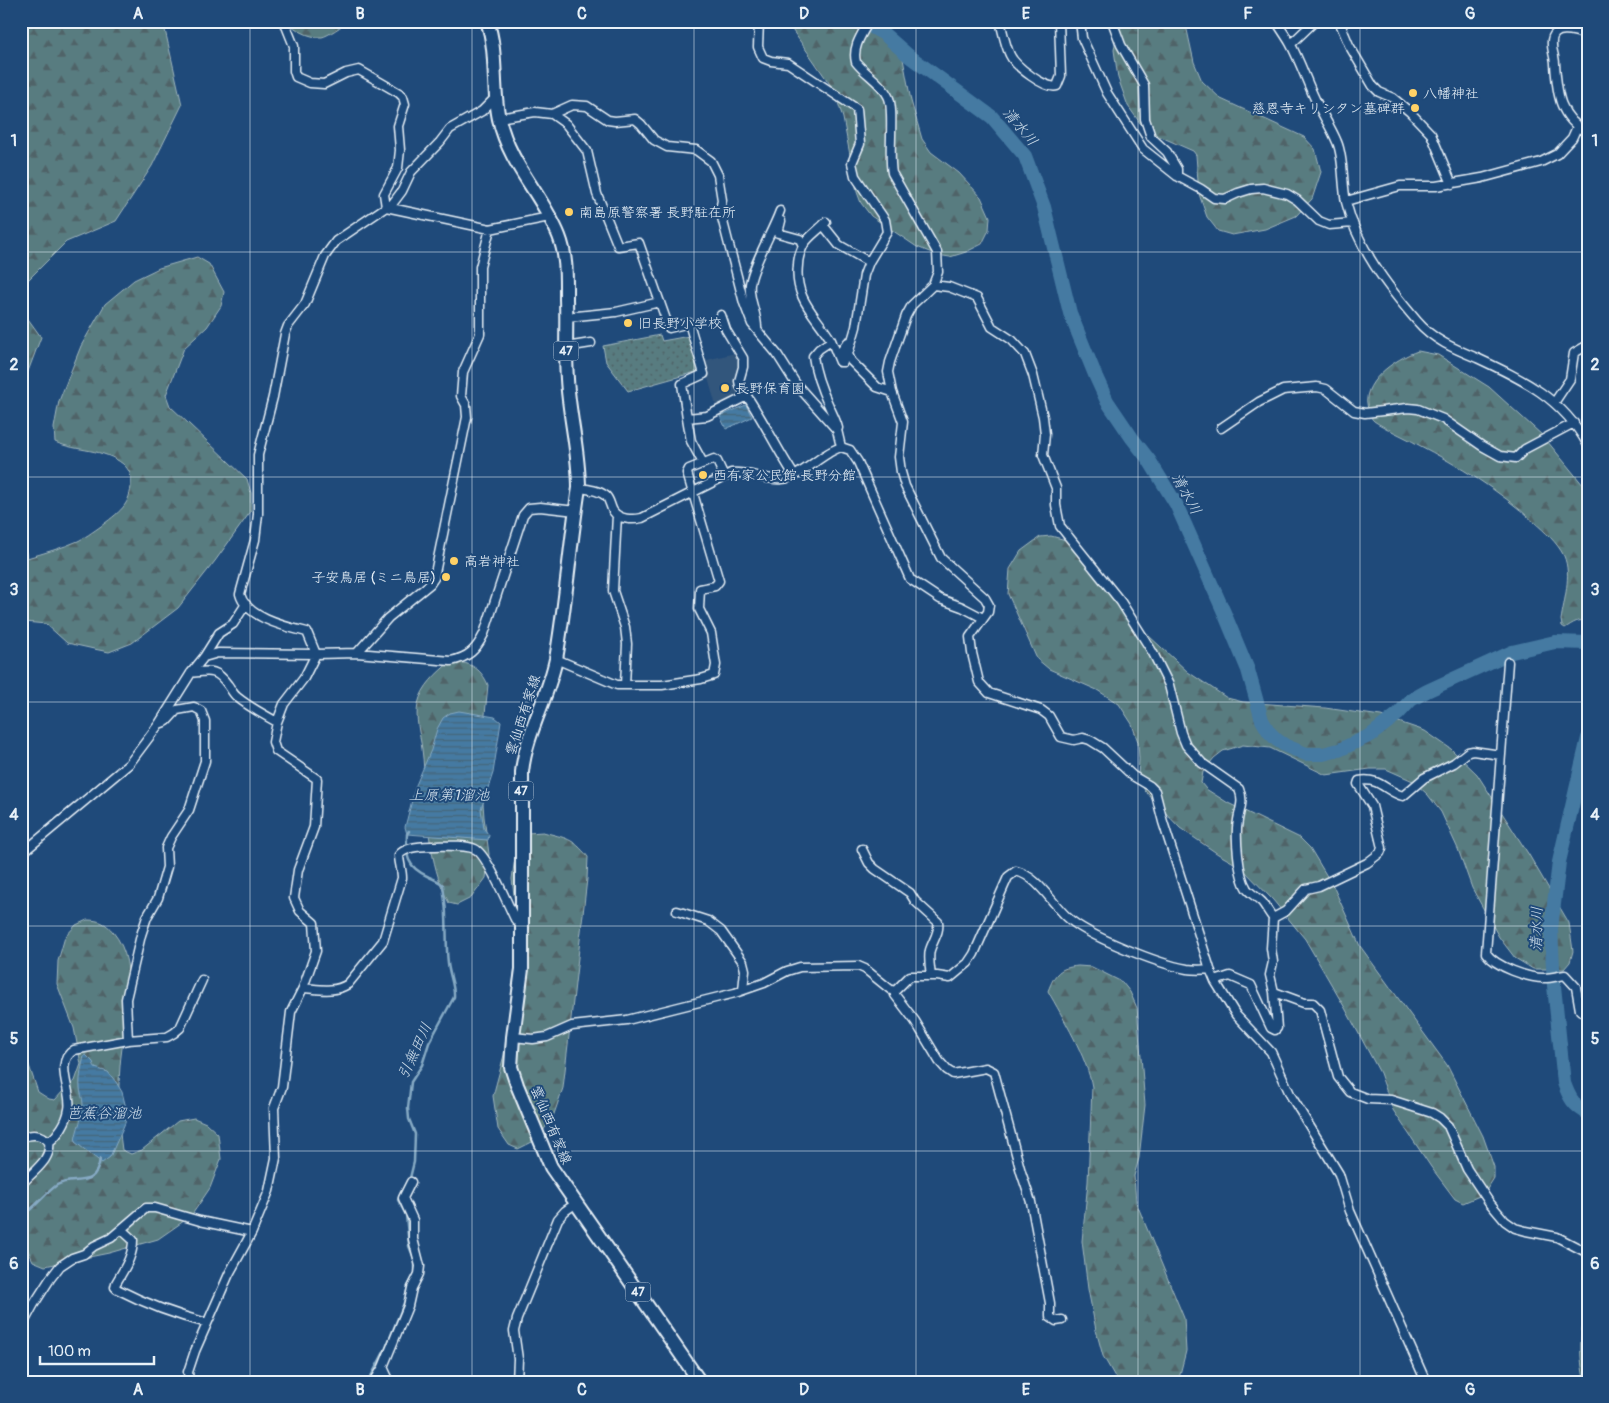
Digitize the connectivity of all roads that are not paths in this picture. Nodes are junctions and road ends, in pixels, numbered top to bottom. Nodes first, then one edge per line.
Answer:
1 (284, 21) edge
2 (487, 21) edge
3 (759, 21) edge
4 (869, 21) edge
5 (1000, 21) edge
6 (1059, 21) edge
7 (1080, 21) edge
8 (1112, 21) edge
9 (1276, 21) edge
10 (1315, 21) edge
11 (1339, 21) edge
12 (1588, 36) edge
13 (1291, 44) junction
14 (496, 97) junction
15 (552, 114) junction
16 (500, 118) junction
17 (1577, 127) junction
18 (1588, 133) edge
19 (1177, 176) junction
20 (1452, 184) junction
21 (1346, 201) junction
22 (388, 207) junction
23 (549, 217) junction
24 (1353, 223) junction
25 (490, 229) junction
26 (803, 246) junction
27 (869, 262) junction
28 (933, 285) junction
29 (660, 302) junction
30 (721, 315) dead end
31 (566, 317) junction
32 (757, 330) junction
33 (831, 341) junction
34 (591, 343) dead end
35 (850, 343) junction
36 (1588, 345) edge
37 (566, 347) junction
38 (892, 392) junction
39 (748, 396) junction
40 (1554, 403) junction
41 (687, 418) junction
42 (1574, 423) junction
43 (1221, 428) dead end
44 (836, 430) junction
45 (1588, 445) edge
46 (841, 447) junction
47 (703, 463) junction
48 (794, 475) junction
49 (724, 476) junction
50 (579, 488) junction
51 (693, 492) junction
52 (576, 511) junction
53 (617, 515) junction
54 (246, 604) junction
55 (983, 618) junction
56 (357, 653) junction
57 (316, 654) junction
58 (204, 657) junction
59 (556, 659) junction
60 (1508, 662) dead end
61 (191, 673) junction
62 (625, 685) junction
63 (277, 722) junction
64 (159, 724) junction
65 (1501, 755) junction
66 (862, 849) dead end
67 (21, 854) edge
68 (677, 911) dead end
69 (1274, 918) junction
70 (523, 928) junction
71 (1210, 969) junction
72 (931, 976) junction
73 (202, 980) dead end
74 (1215, 981) junction
75 (303, 988) junction
76 (743, 990) junction
77 (895, 991) junction
78 (1274, 992) junction
79 (1588, 1015) edge
80 (513, 1037) junction
81 (128, 1040) junction
82 (21, 1138) edge
83 (49, 1142) junction
84 (411, 1182) dead end
85 (21, 1185) edge
86 (575, 1204) junction
87 (122, 1230) junction
88 (252, 1232) junction
89 (1588, 1253) edge
90 (1062, 1320) dead end
91 (207, 1323) junction
92 (21, 1328) edge
93 (383, 1367) junction
94 (189, 1382) edge
95 (374, 1382) edge
96 (390, 1382) edge
97 (517, 1382) edge
98 (700, 1382) edge
99 (1426, 1382) edge

1 - 22 street
2 - 14 main road, 雲仙西有家線 / 47
3 - 27 street
4 - 28 street
5 - 6 street
7 - 19 street
8 - 19 street
9 - 13 street
10 - 13 street
11 - 20 street
12 - 17 street
13 - 21 street
14 - 16 main road, 雲仙西有家線 / 47
14 - 22 street
15 - 16 street
15 - 29 street
15 - 32 street
16 - 23 main road, 雲仙西有家線 / 47
17 - 18 street
17 - 20 street
19 - 24 street
20 - 21 street
21 - 24 street
22 - 25 street
22 - 54 street
23 - 25 street
23 - 31 main road, 雲仙西有家線 / 47
24 - 40 street
25 - 56 street
26 - 27 street
26 - 32 street
26 - 33 street
27 - 35 street
28 - 38 street
28 - 69 street
29 - 31 street
29 - 41 street
30 - 39 street
31 - 37 main road, 雲仙西有家線 / 47
32 - 44 street
33 - 35 street
33 - 44 street
34 - 37 street
35 - 38 street
36 - 40 street
37 - 50 main road, 雲仙西有家線 / 47
38 - 55 street
39 - 41 street
39 - 48 street
40 - 42 street
41 - 47 street
42 - 43 street
42 - 45 street
44 - 46 street
46 - 48 street
46 - 55 street
47 - 49 street
47 - 51 street
48 - 49 street
49 - 51 street
50 - 52 main road, 雲仙西有家線 / 47
50 - 53 street
51 - 53 street
51 - 62 street
52 - 56 street
52 - 59 main road, 雲仙西有家線 / 47
53 - 62 street
54 - 57 street
54 - 58 street
55 - 71 street
56 - 57 street
57 - 58 street
57 - 63 street
58 - 61 street
59 - 62 street
59 - 70 main road, 雲仙西有家線 / 47
60 - 65 street
61 - 63 street
61 - 64 street
63 - 75 street
64 - 67 street
64 - 81 street
65 - 69 street
65 - 79 street
66 - 72 street
68 - 76 street
69 - 78 street
70 - 75 street
70 - 80 main road, 雲仙西有家線 / 47
71 - 72 street
71 - 74 street
72 - 77 street
73 - 81 street
74 - 78 street
74 - 99 street
75 - 88 street
76 - 77 street
76 - 80 street
77 - 90 street
78 - 89 street
80 - 86 main road, 雲仙西有家線 / 47
81 - 83 street
82 - 83 street
83 - 85 street
84 - 93 street
86 - 97 street
86 - 98 main road, 雲仙西有家線 / 47
87 - 88 street
87 - 91 street
87 - 92 street
88 - 91 street
91 - 94 street
93 - 95 street
93 - 96 street

